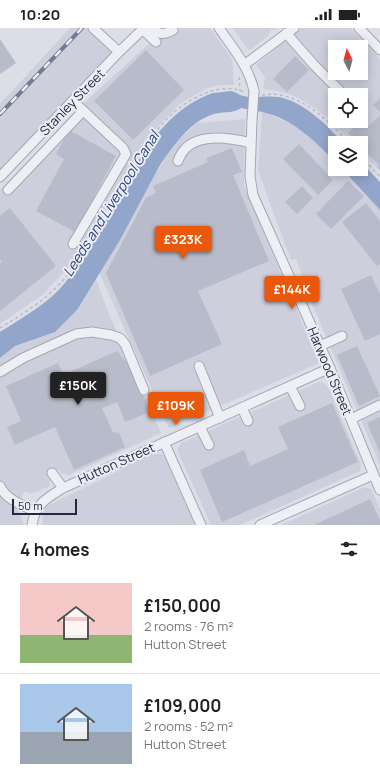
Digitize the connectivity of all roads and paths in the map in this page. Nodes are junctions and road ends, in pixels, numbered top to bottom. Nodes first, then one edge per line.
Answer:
1 (146, 28) edge
2 (220, 28) edge
3 (359, 28) edge
4 (94, 29) edge
5 (173, 30) dead end
6 (290, 31) edge
7 (156, 42) dead end
8 (380, 50) edge
9 (119, 52) junction
10 (244, 65) junction
11 (337, 88) edge
12 (252, 93) junction
13 (73, 101) junction
14 (83, 111) junction
15 (342, 136) edge
16 (251, 143) junction
17 (178, 161) dead end
18 (368, 164) edge
19 (0, 177) edge
20 (380, 177) edge
21 (8, 190) dead end
22 (73, 244) dead end
23 (0, 328) edge
24 (342, 336) dead end
25 (320, 346) junction
26 (199, 366) dead end
27 (330, 368) junction
28 (0, 372) edge
29 (290, 386) junction
30 (144, 390) dead end
31 (380, 405) edge
32 (300, 406) dead end
33 (242, 408) junction
34 (220, 418) junction
35 (351, 419) junction
36 (248, 421) dead end
37 (200, 427) junction
38 (164, 442) junction
39 (209, 445) dead end
40 (52, 473) dead end
41 (373, 475) junction
42 (0, 486) edge
43 (63, 488) junction
44 (380, 490) edge
45 (37, 509) junction
46 (32, 525) edge
47 (202, 525) edge
48 (263, 525) edge

1 - 5 street
1 - 7 street
1 - 9 street, Stanley Street
2 - 10 street, Harwood Street
3 - 8 street
4 - 9 street
6 - 10 street
6 - 11 street
9 - 13 street, Stanley Street
10 - 12 street, Harwood Street
12 - 15 path
12 - 16 street, Harwood Street, bridge
12 - 23 path
13 - 14 street
13 - 19 street, Stanley Street
14 - 21 street
14 - 22 street
16 - 17 street
16 - 25 street, Harwood Street
18 - 20 path
24 - 25 street
25 - 27 street, Harwood Street
26 - 34 street
27 - 29 street, Hutton Street
27 - 35 street, Harwood Street
28 - 30 street
29 - 32 street
29 - 33 street, Hutton Street
31 - 35 street
33 - 34 street, Hutton Street
33 - 36 street
34 - 37 street, Hutton Street
35 - 41 street, Harwood Street
37 - 38 street, Hutton Street
37 - 39 street
38 - 43 street, Hutton Street
38 - 47 street
40 - 43 street
41 - 44 street, Harwood Street
41 - 48 street
42 - 45 street
43 - 45 street, Hutton Street
45 - 46 street

